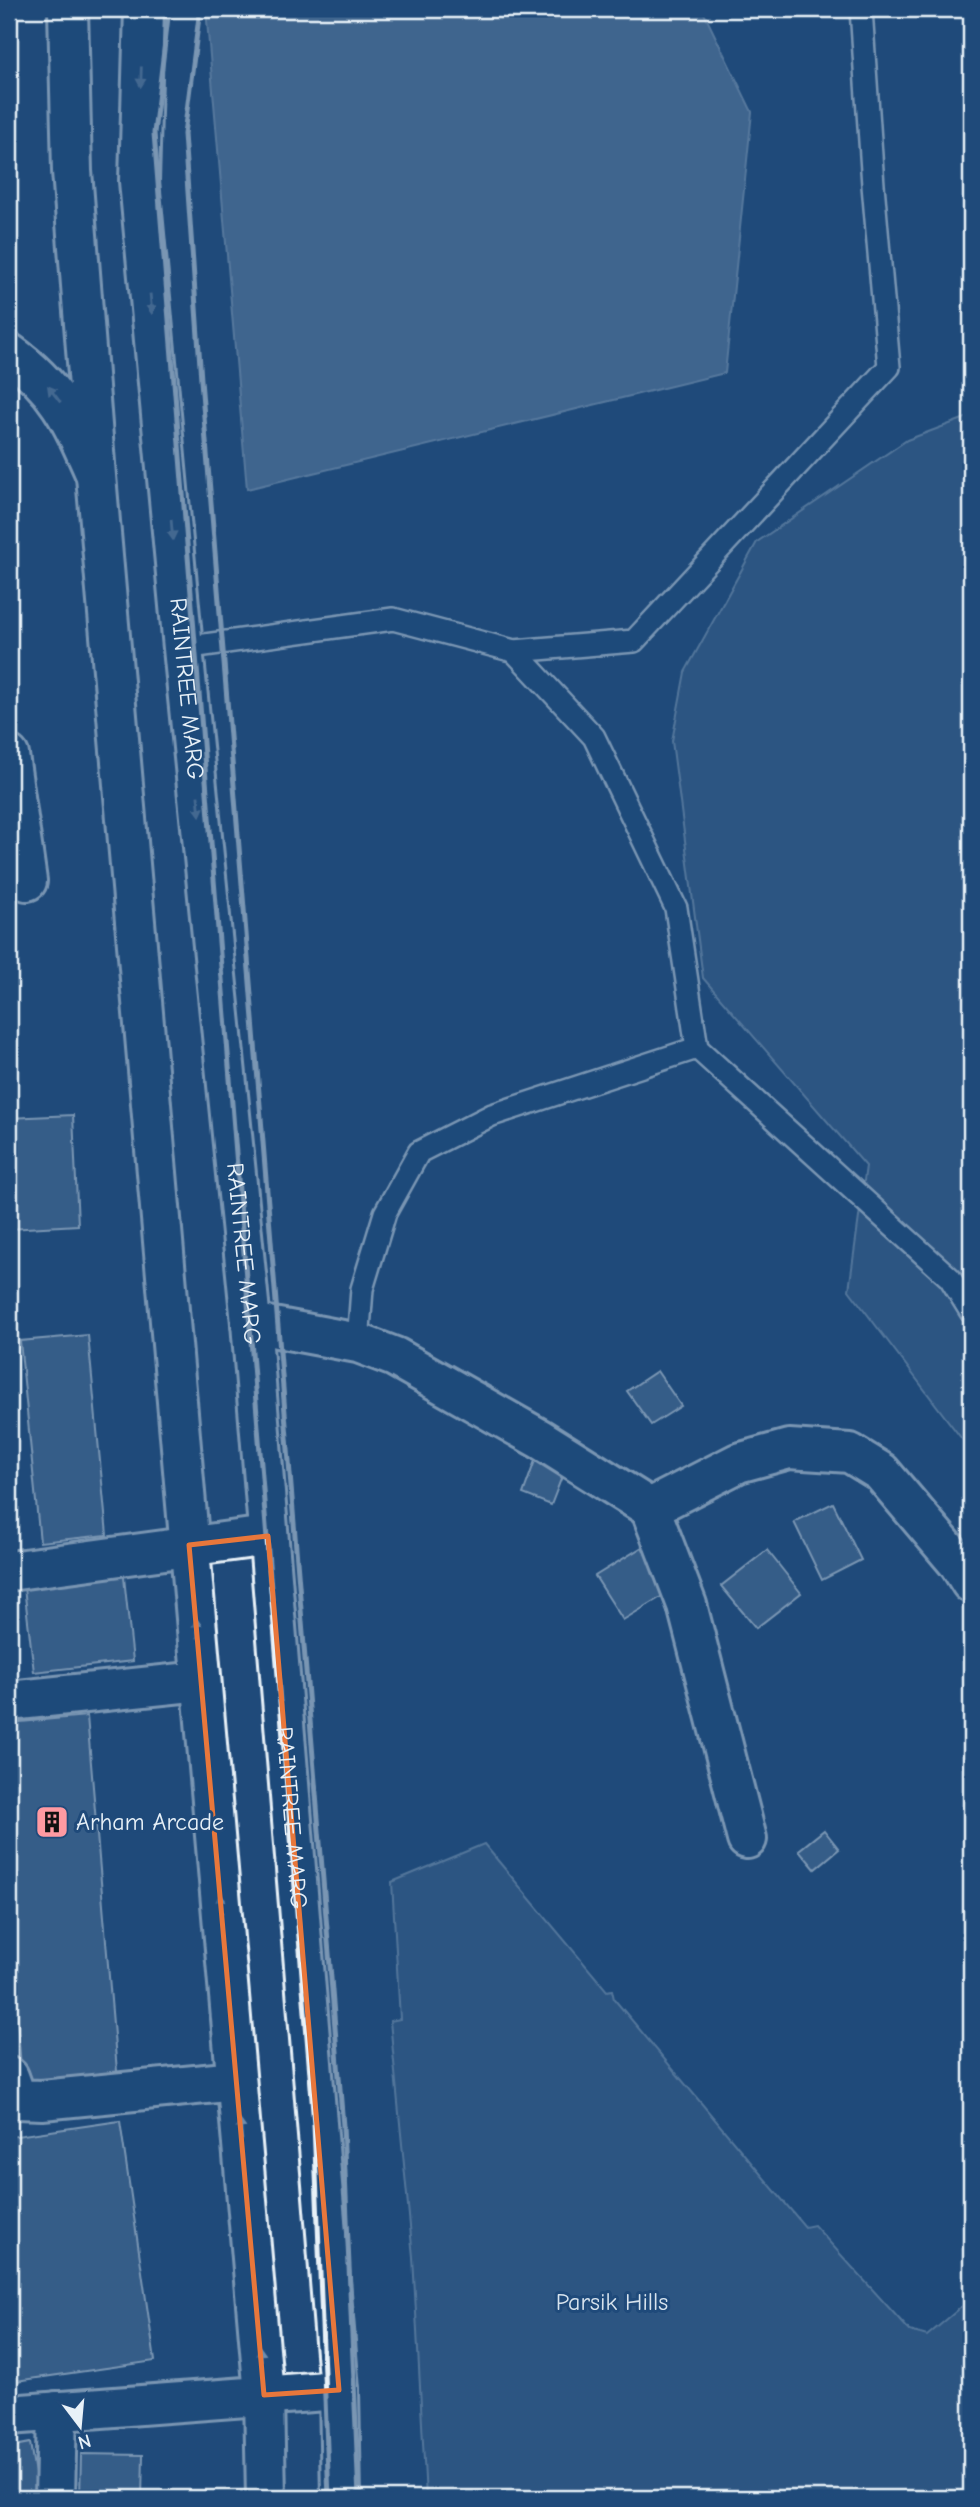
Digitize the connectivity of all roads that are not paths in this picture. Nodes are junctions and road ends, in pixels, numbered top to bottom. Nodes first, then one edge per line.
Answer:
1 (68, 9) edge
2 (144, 9) edge
3 (861, 9) edge
4 (9, 353) edge
5 (96, 476) junction
6 (183, 648) junction
7 (514, 651) junction
8 (9, 755) edge
9 (27, 881) dead end
10 (697, 1048) junction
11 (971, 1312) edge
12 (251, 1323) junction
13 (358, 1343) junction
14 (650, 1508) junction
15 (268, 1536) junction
16 (190, 1545) junction
17 (9, 1571) edge
18 (971, 1583) edge
19 (201, 1681) junction
20 (9, 1701) edge
21 (747, 1839) dead end
22 (9, 2077) edge
23 (236, 2081) junction
24 (339, 2390) junction
25 (264, 2395) junction
26 (57, 2411) junction
27 (9, 2415) edge
28 (55, 2498) edge
29 (266, 2498) edge
30 (341, 2498) edge

1 - 5 main road
2 -> 6 main road, RAINTREE MARG
3 - 7 lane
5 -> 4 main road
5 - 16 main road
6 - 7 lane
6 -> 12 main road, RAINTREE MARG
7 - 10 lane
8 - 9 main road
10 - 11 lane
10 - 13 lane
12 - 13 main road
12 - 15 main road, RAINTREE MARG
13 - 14 main road
14 - 18 main road
14 - 21 main road
15 - 16 main road
15 - 24 main road, RAINTREE MARG
16 - 17 main road
19 -> 16 main road
19 - 20 main road
23 -> 19 main road
22 - 23 main road
25 -> 23 main road
24 - 25 main road
24 - 30 main road, RAINTREE MARG
25 - 26 main road
25 - 29 main road
26 - 27 main road
26 - 28 main road

